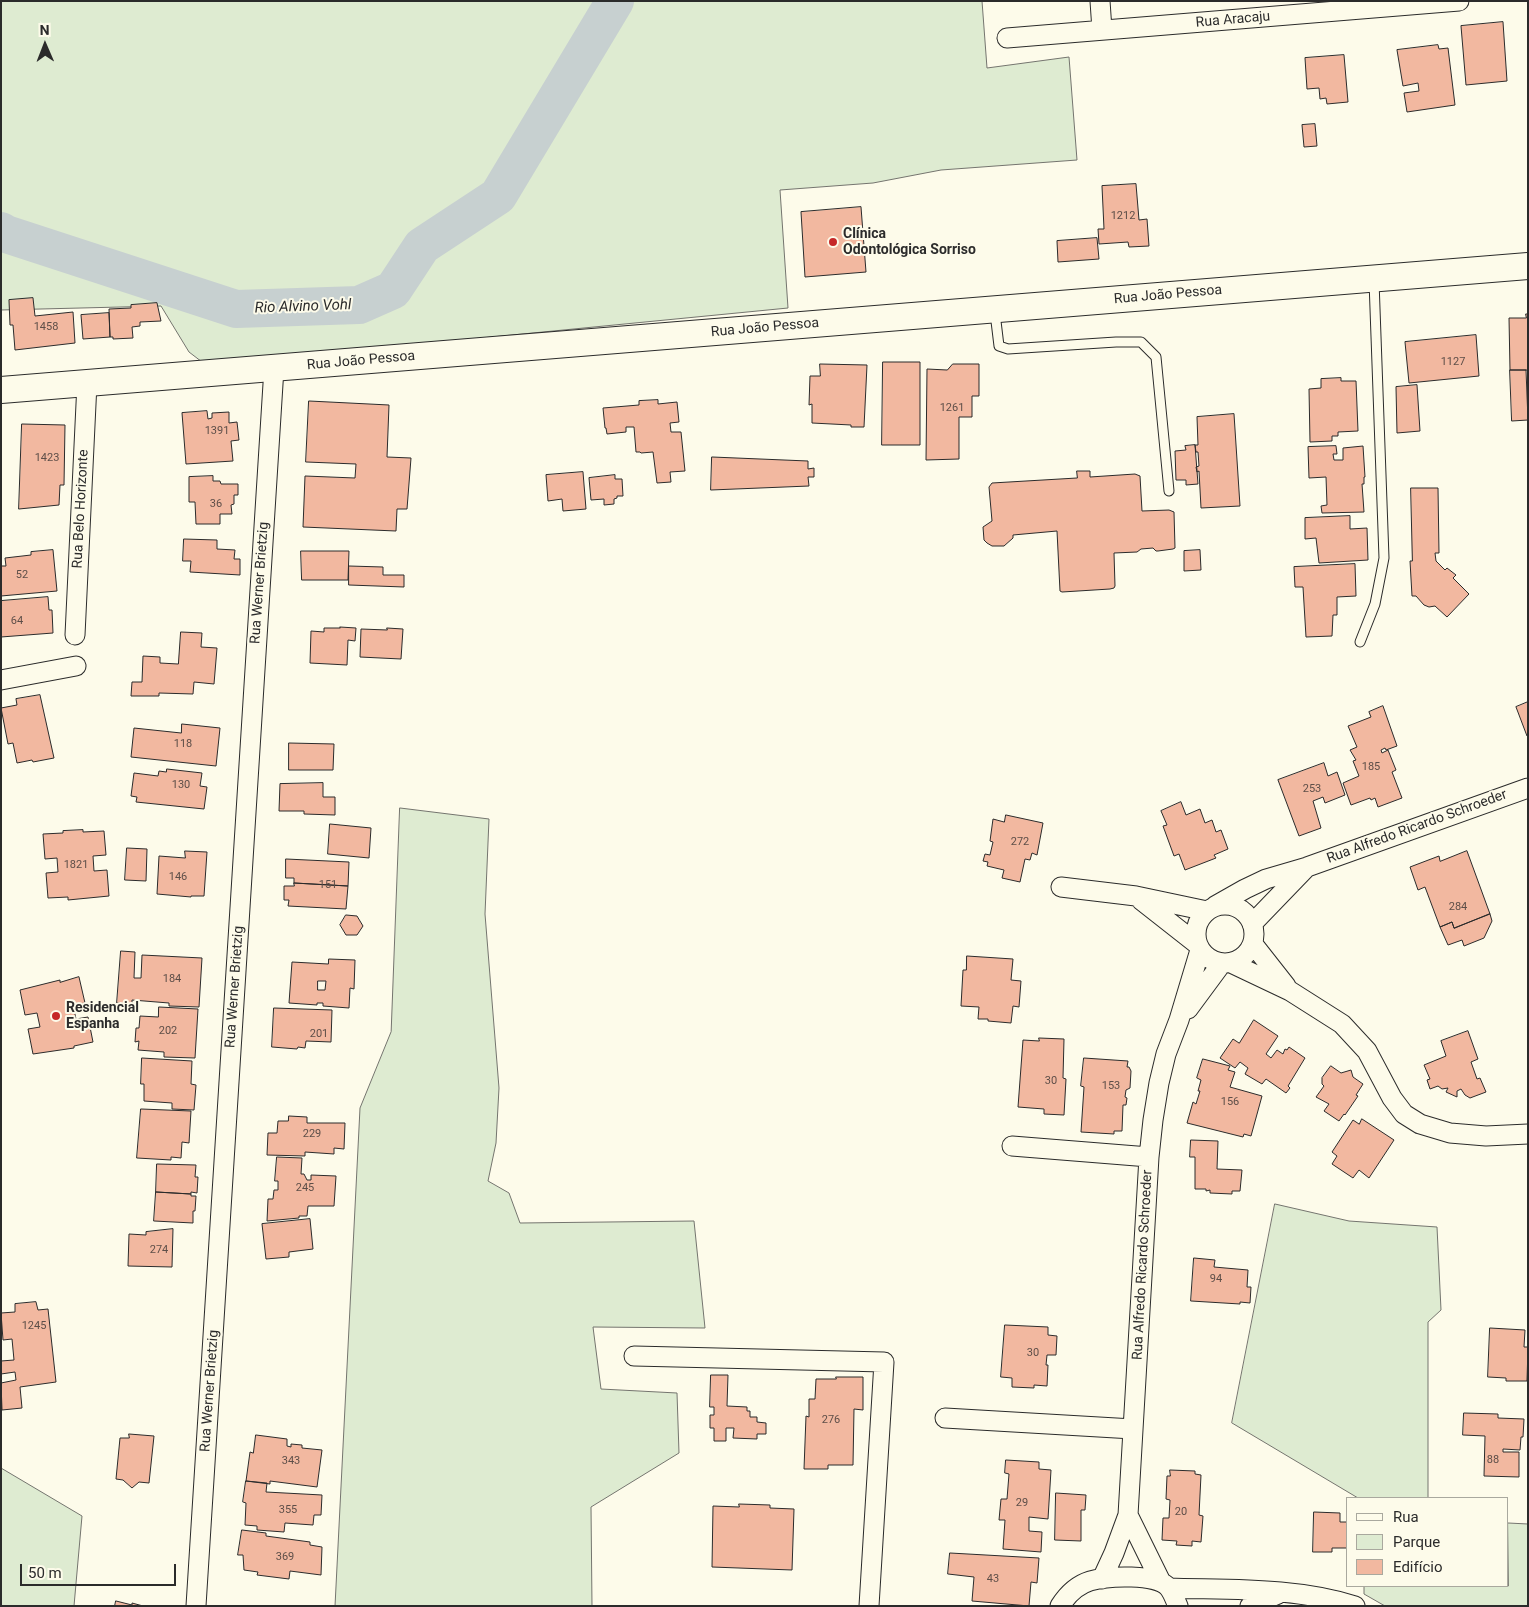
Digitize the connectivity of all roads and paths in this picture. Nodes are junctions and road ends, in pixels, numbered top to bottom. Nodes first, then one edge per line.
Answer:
1 (1100, 1) edge
2 (1459, 1) edge
3 (1102, 30) junction
4 (1007, 38) dead end
5 (1528, 266) edge
6 (1374, 278) junction
7 (994, 309) junction
8 (274, 368) junction
9 (87, 383) junction
10 (1, 390) edge
11 (1169, 491) dead end
12 (75, 635) dead end
13 (1360, 642) dead end
14 (76, 666) dead end
15 (1, 680) edge
16 (1528, 788) edge
17 (1307, 867) junction
18 (1061, 887) dead end
19 (1136, 896) junction
20 (1211, 909) junction
21 (1252, 924) junction
22 (1253, 944) junction
23 (1198, 947) junction
24 (1226, 963) junction
25 (1290, 991) junction
26 (1180, 1020) junction
27 (1528, 1134) edge
28 (1012, 1146) dead end
29 (1150, 1157) junction
30 (634, 1356) dead end
31 (945, 1418) dead end
32 (1133, 1429) junction
33 (1128, 1515) junction
34 (1102, 1579) junction
35 (1165, 1585) junction
36 (1284, 1592) junction
37 (196, 1606) edge
38 (869, 1606) edge
39 (1060, 1606) edge
40 (1178, 1606) edge
41 (1250, 1606) edge
42 (1355, 1606) edge

1 - 3 street
2 - 3 street, Rua Aracaju
3 - 4 street, Rua Aracaju
5 - 6 street, Rua João Pessoa
6 - 7 street, Rua João Pessoa
6 - 13 lane
7 - 8 street, Rua João Pessoa
7 - 11 lane
8 - 9 street, Rua João Pessoa
8 - 37 street, Rua Werner Brietzig
9 - 10 street, Rua João Pessoa
9 - 12 street, Rua Belo Horizonte
14 - 15 street
16 - 17 street, Rua Alfredo Ricardo Schroeder
17 - 20 street, Rua Alfredo Ricardo Schroeder
17 - 21 street, Rua Alfredo Ricardo Schroeder
18 - 19 street
19 - 20 street
19 - 23 street
20 - 21 street
20 - 23 street
21 - 22 street
22 - 24 street
22 - 25 street
23 - 24 street
23 - 26 street, Rua Alfredo Ricardo Schroeder
24 - 25 street
24 - 26 street, Rua Alfredo Ricardo Schroeder
25 - 27 street
26 - 29 street, Rua Alfredo Ricardo Schroeder
28 - 29 street
29 - 32 street, Rua Alfredo Ricardo Schroeder
30 - 38 street
31 - 32 street
32 - 33 street, Rua Alfredo Ricardo Schroeder
33 - 34 street, Rua Alfredo Ricardo Schroeder
33 - 35 street, Rua Alfredo Ricardo Schroeder
34 - 35 street
34 - 39 street
35 - 36 street
35 - 40 street, Rua Alfredo Ricardo Schroeder
36 - 41 street
36 - 42 street

